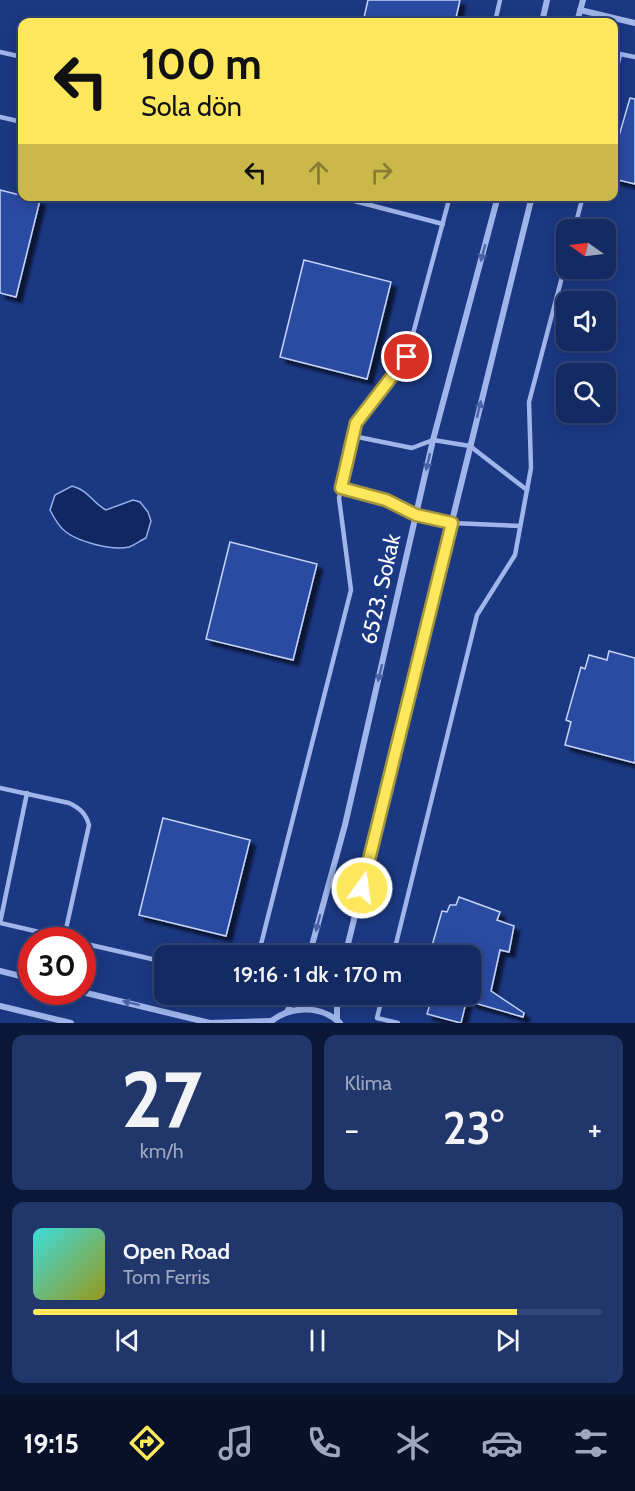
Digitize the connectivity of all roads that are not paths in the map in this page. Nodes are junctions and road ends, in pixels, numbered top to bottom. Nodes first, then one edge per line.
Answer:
1 (500, 0) edge
2 (547, 0) edge
3 (583, 0) edge
4 (580, 10) junction
5 (496, 18) edge
6 (543, 18) edge
7 (578, 18) edge
8 (614, 18) edge
9 (618, 19) edge
10 (635, 23) edge
11 (0, 52) edge
12 (18, 56) edge
13 (635, 57) edge
14 (618, 66) edge
15 (0, 117) edge
16 (18, 121) edge
17 (353, 201) edge
18 (449, 201) edge
19 (497, 201) edge
20 (531, 201) edge
21 (582, 201) edge
22 (577, 219) edge
23 (443, 224) junction
24 (561, 279) edge
25 (353, 436) junction
26 (433, 440) junction
27 (470, 446) junction
28 (341, 488) junction
29 (527, 490) junction
30 (416, 515) junction
31 (452, 523) junction
32 (520, 526) junction
33 (0, 788) edge
34 (27, 793) junction
35 (18, 927) edge
36 (66, 927) edge
37 (96, 945) edge
38 (261, 945) edge
39 (312, 945) edge
40 (348, 945) edge
41 (396, 945) edge
42 (154, 959) edge
43 (0, 972) edge
44 (18, 976) edge
45 (96, 995) edge
46 (290, 1005) edge
47 (337, 1005) edge
48 (380, 1005) edge
49 (0, 1006) edge
50 (287, 1012) junction
51 (338, 1021) edge
52 (270, 1022) edge
53 (71, 1023) edge
54 (398, 1023) edge

1 - 5 lane
2 - 6 street
3 - 4 street
4 - 7 street
4 - 8 street
9 - 10 street
11 - 12 lane
13 - 14 lane
15 - 16 lane
17 - 23 lane
18 - 23 lane
19 -> 26 street, 6523. Sokak
27 -> 20 street
21 - 22 lane
23 - 25 lane
24 - 29 lane
25 - 26 lane
25 - 28 lane
26 - 27 lane
26 -> 30 street, 6523. Sokak
27 - 29 lane
27 - 31 street
28 - 30 lane
28 - 38 lane
29 - 32 lane
30 - 31 lane
30 -> 39 street, 6523. Sokak
31 - 32 lane
31 - 40 street
32 - 41 lane
33 - 34 lane
34 - 35 lane
34 - 36 lane
37 - 42 lane
43 - 44 street
52 -> 45 street
46 - 50 street
47 - 51 street
48 - 54 lane
49 - 53 street
50 - 51 street
50 - 52 street

